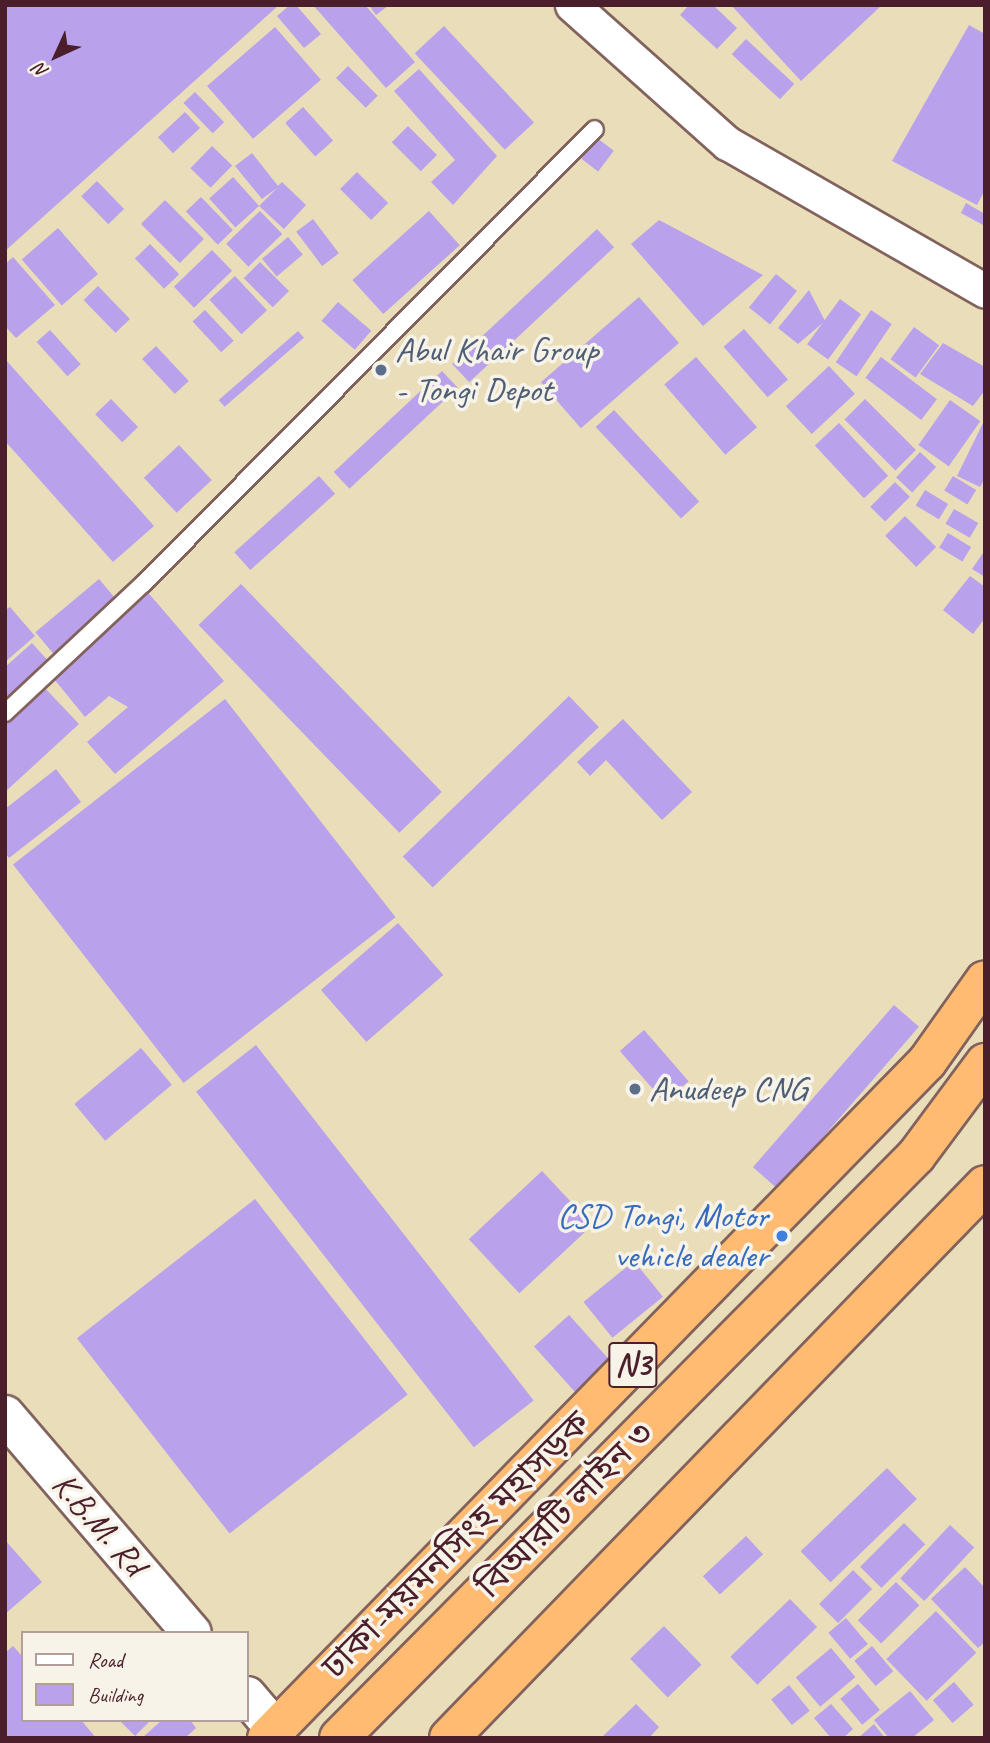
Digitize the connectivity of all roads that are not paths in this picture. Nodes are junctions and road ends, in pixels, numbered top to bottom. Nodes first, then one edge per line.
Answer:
1 (572, 5) edge
2 (595, 129) dead end
3 (985, 291) edge
4 (5, 713) edge
5 (985, 980) edge
6 (985, 1063) edge
7 (985, 1185) edge
8 (5, 1415) edge
9 (190, 1631) edge
10 (248, 1698) edge
11 (271, 1733) edge
12 (340, 1738) edge
13 (449, 1738) edge

1 - 3 street
2 - 4 lane
5 - 11 highway, ঢাকা-ময়মনসিংহ মহাসড়ক / N3
6 - 12 highway, বিআরটি লাইন ৩
7 - 13 highway
8 - 9 street, K.B.M. Rd
10 - 11 street

